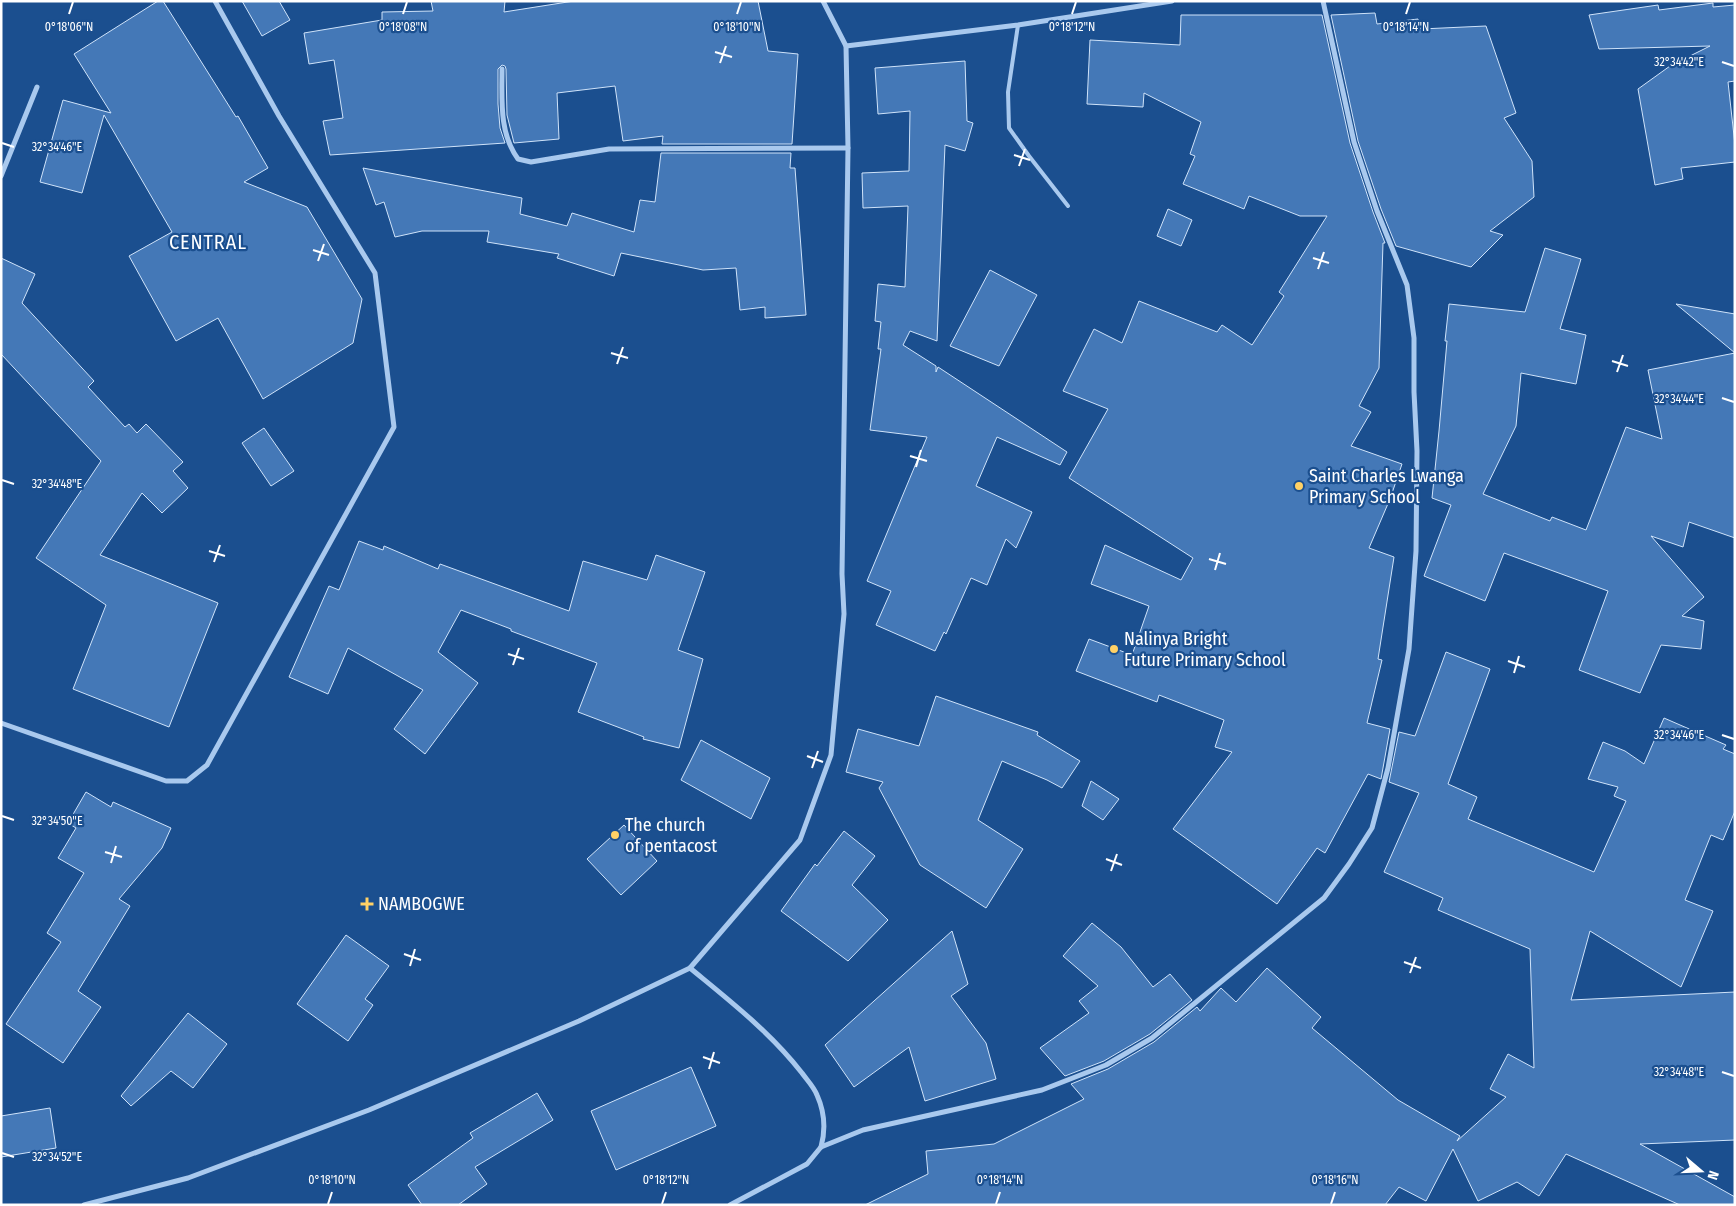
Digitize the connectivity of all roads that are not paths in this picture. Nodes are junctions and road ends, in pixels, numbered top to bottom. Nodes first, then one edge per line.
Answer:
1 (215, 1) edge
2 (823, 1) edge
3 (1172, 1) edge
4 (1323, 1) edge
5 (1018, 25) junction
6 (846, 46) junction
7 (502, 69) dead end
8 (37, 87) dead end
9 (848, 148) junction
10 (1, 176) edge
11 (1068, 206) dead end
12 (1, 723) edge
13 (690, 968) junction
14 (821, 1148) junction
15 (84, 1205) edge
16 (730, 1205) edge

1 - 12 street
2 - 6 street
3 - 5 street
4 - 14 street
5 - 6 street
5 - 11 lane
6 - 9 street
7 - 9 street
8 - 10 street
9 - 13 street
13 - 14 street
13 - 15 street
14 - 16 street

